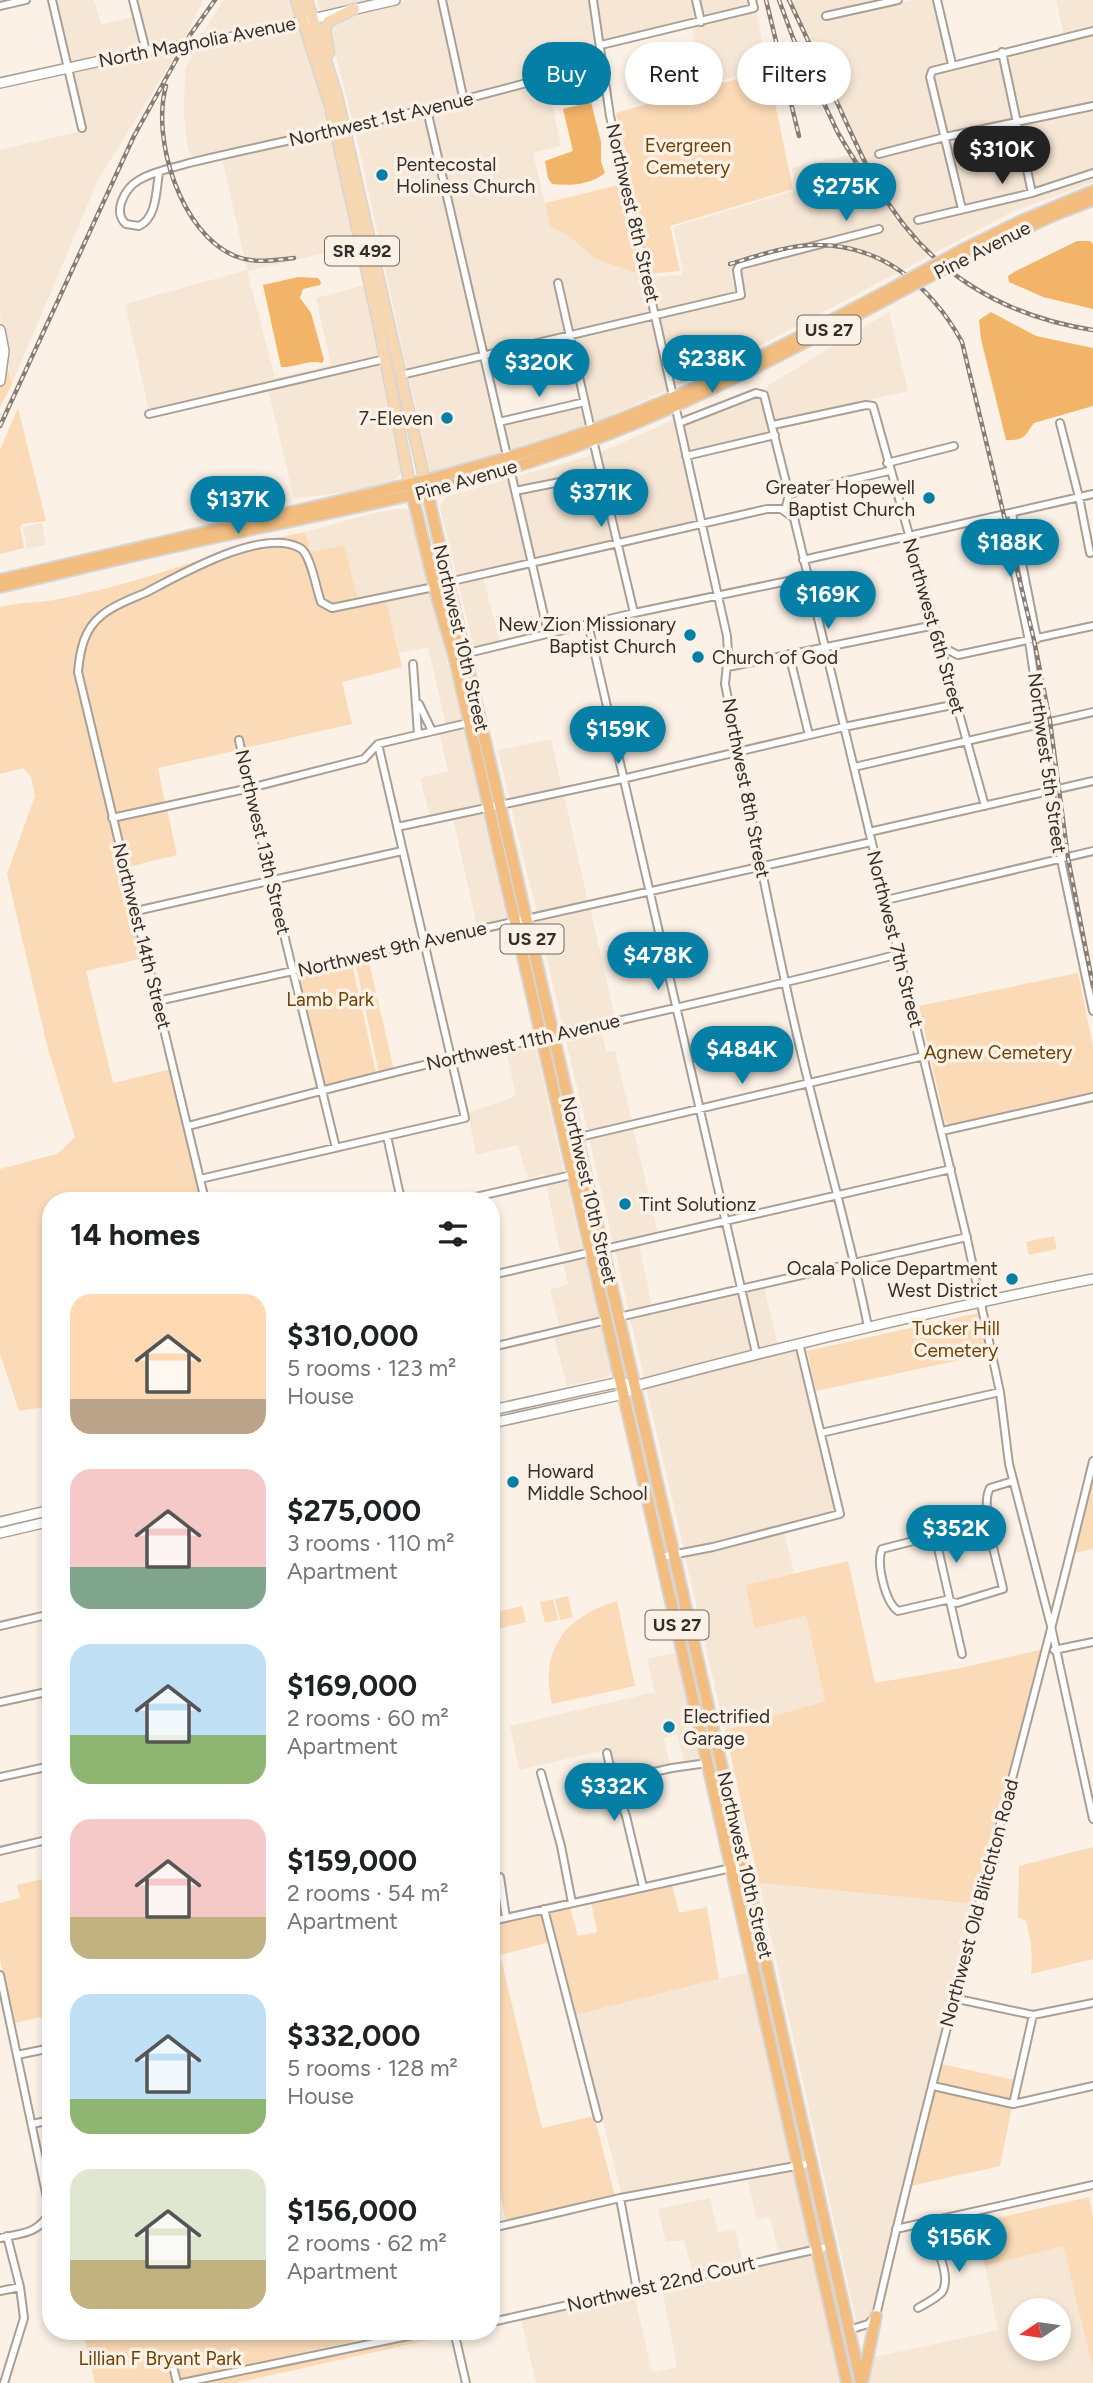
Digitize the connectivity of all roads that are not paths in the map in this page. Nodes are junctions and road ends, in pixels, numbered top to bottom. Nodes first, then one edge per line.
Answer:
1 (26, 0) edge
2 (52, 0) edge
3 (133, 0) edge
4 (296, 0) edge
5 (307, 0) edge
6 (395, 0) edge
7 (442, 0) edge
8 (593, 0) edge
9 (696, 0) edge
10 (898, 0) edge
11 (937, 0) edge
12 (753, 4) edge
13 (0, 6) edge
14 (354, 9) junction
15 (826, 16) dead end
16 (307, 20) junction
17 (701, 22) junction
18 (1093, 31) edge
19 (600, 42) edge
20 (611, 44) edge
21 (146, 51) junction
22 (1002, 52) junction
23 (952, 64) junction
24 (68, 68) junction
25 (0, 83) edge
26 (522, 84) edge
27 (334, 85) junction
28 (464, 100) junction
29 (609, 105) edge
30 (1093, 106) edge
31 (427, 110) junction
32 (1017, 121) junction
33 (82, 128) dead end
34 (340, 129) junction
35 (944, 137) junction
36 (878, 154) dead end
37 (159, 173) junction
38 (1093, 173) edge
39 (1093, 191) edge
40 (1032, 193) junction
41 (1093, 200) edge
42 (962, 209) junction
43 (918, 220) dead end
44 (878, 229) dead end
45 (967, 252) junction
46 (558, 283) dead end
47 (656, 316) junction
48 (0, 330) edge
49 (570, 337) junction
50 (483, 355) junction
51 (385, 359) junction
52 (401, 375) junction
53 (0, 382) edge
54 (584, 402) junction
55 (675, 402) junction
56 (149, 414) dead end
57 (499, 422) junction
58 (679, 423) junction
59 (1060, 423) dead end
60 (773, 425) junction
61 (592, 435) junction
62 (775, 435) junction
63 (954, 446) dead end
64 (686, 456) junction
65 (508, 464) junction
66 (888, 467) junction
67 (600, 474) junction
68 (426, 487) junction
69 (412, 490) junction
70 (515, 491) junction
71 (789, 494) junction
72 (1093, 494) edge
73 (1079, 497) junction
74 (787, 512) junction
75 (1012, 513) junction
76 (1003, 515) junction
77 (703, 523) junction
78 (908, 535) junction
79 (618, 542) junction
80 (1090, 553) dead end
81 (803, 560) junction
82 (531, 563) junction
83 (807, 577) junction
84 (0, 580) edge
85 (448, 582) junction
86 (0, 587) edge
87 (434, 587) junction
88 (718, 594) junction
89 (634, 613) junction
90 (587, 624) junction
91 (935, 625) junction
92 (1093, 626) edge
93 (548, 633) junction
94 (1037, 639) junction
95 (1029, 641) junction
96 (823, 646) junction
97 (940, 646) junction
98 (789, 654) junction
99 (460, 655) junction
100 (413, 664) dead end
101 (728, 667) junction
102 (416, 699) junction
103 (957, 704) junction
104 (1093, 712) edge
105 (475, 721) junction
106 (1042, 723) junction
107 (844, 727) junction
108 (432, 731) junction
109 (418, 734) junction
110 (808, 735) junction
111 (239, 740) dead end
112 (967, 740) junction
113 (378, 744) junction
114 (738, 752) junction
115 (854, 767) junction
116 (622, 779) junction
117 (1093, 781) edge
118 (250, 788) junction
119 (1050, 792) junction
120 (501, 805) junction
121 (985, 806) junction
122 (489, 807) junction
123 (112, 818) junction
124 (397, 827) junction
125 (869, 832) junction
126 (871, 842) junction
127 (402, 851) junction
128 (1093, 851) edge
129 (1061, 860) junction
130 (761, 868) junction
131 (271, 881) junction
132 (649, 892) junction
133 (886, 900) junction
134 (136, 911) junction
135 (521, 920) junction
136 (423, 942) junction
137 (899, 954) junction
138 (293, 972) junction
139 (787, 983) junction
140 (159, 1001) junction
141 (675, 1006) junction
142 (1093, 1011) edge
143 (554, 1036) junction
144 (542, 1039) junction
145 (924, 1056) junction
146 (451, 1059) junction
147 (809, 1084) junction
148 (322, 1091) junction
149 (1093, 1097) edge
150 (698, 1110) junction
151 (188, 1126) junction
152 (942, 1131) junction
153 (387, 1136) junction
154 (572, 1139) junction
155 (336, 1148) junction
156 (951, 1169) junction
157 (579, 1173) junction
158 (200, 1179) junction
159 (203, 1192) edge
160 (399, 1192) edge
161 (497, 1192) edge
162 (839, 1195) junction
163 (725, 1222) junction
164 (967, 1237) junction
165 (597, 1250) junction
166 (855, 1263) junction
167 (500, 1273) edge
168 (1093, 1279) edge
169 (741, 1289) junction
170 (981, 1301) junction
171 (613, 1318) junction
172 (868, 1327) junction
173 (799, 1343) junction
174 (500, 1345) edge
175 (756, 1353) junction
176 (620, 1382) junction
177 (635, 1386) junction
178 (1000, 1392) junction
179 (624, 1394) junction
180 (500, 1408) edge
181 (500, 1421) edge
182 (821, 1433) junction
183 (1093, 1461) edge
184 (1013, 1481) junction
185 (42, 1512) edge
186 (0, 1522) edge
187 (988, 1522) junction
188 (42, 1523) edge
189 (0, 1533) edge
190 (935, 1535) junction
191 (674, 1555) junction
192 (661, 1557) junction
193 (950, 1601) junction
194 (42, 1616) edge
195 (0, 1626) edge
196 (1051, 1626) junction
197 (1093, 1642) edge
198 (1047, 1647) junction
199 (1056, 1651) junction
200 (962, 1654) dead end
201 (42, 1693) edge
202 (0, 1702) edge
203 (713, 1727) junction
204 (701, 1730) junction
205 (607, 1753) dead end
206 (709, 1763) junction
207 (42, 1768) edge
208 (541, 1773) dead end
209 (0, 1777) edge
210 (613, 1781) junction
211 (1093, 1819) edge
212 (42, 1841) edge
213 (0, 1851) edge
214 (745, 1865) junction
215 (733, 1868) junction
216 (500, 1877) dead end
217 (643, 1887) junction
218 (572, 1903) junction
219 (544, 1909) junction
220 (506, 1918) junction
221 (500, 1919) edge
222 (0, 1975) edge
223 (953, 1998) junction
224 (1093, 2003) edge
225 (1033, 2015) junction
226 (766, 2020) junction
227 (783, 2035) junction
228 (42, 2050) edge
229 (18, 2055) junction
230 (933, 2086) junction
231 (1093, 2086) edge
232 (1013, 2104) junction
233 (598, 2118) dead end
234 (42, 2122) edge
235 (32, 2124) junction
236 (812, 2163) junction
237 (799, 2165) junction
238 (42, 2166) edge
239 (1093, 2185) edge
240 (620, 2199) junction
241 (926, 2221) junction
242 (42, 2225) edge
243 (500, 2226) edge
244 (896, 2229) junction
245 (4, 2237) edge
246 (831, 2246) junction
247 (818, 2249) junction
248 (20, 2287) junction
249 (637, 2290) junction
250 (0, 2291) edge
251 (918, 2308) dead end
252 (876, 2316) junction
253 (500, 2320) edge
254 (849, 2330) junction
255 (389, 2340) edge
256 (456, 2340) edge
257 (174, 2370) dead end
258 (5, 2383) edge
259 (177, 2383) edge
260 (182, 2383) edge
261 (466, 2383) edge
262 (848, 2383) edge
263 (862, 2383) edge

1 - 13 street
2 - 24 street
3 - 21 street
4 - 16 main road, SR 492
5 - 16 main road, Northwest 10th Street / SR 492
6 - 14 main road, North Magnolia Avenue
7 - 28 street
8 - 19 street, Northwest 8th Street
9 - 17 street
10 - 15 street
11 - 23 street
12 - 17 street
14 - 16 main road, North Magnolia Avenue
14 - 27 main road
16 - 21 main road, North Magnolia Avenue
16 - 27 main road, Northwest 10th Street / SR 492
16 - 34 main road, SR 492
17 - 20 street
18 - 22 street
21 - 24 main road, North Magnolia Avenue
22 - 23 street
22 - 32 street
23 - 35 street
24 - 25 main road, North Magnolia Avenue
24 - 33 street
26 - 28 street, Northwest 1st Avenue
27 - 34 main road, Northwest 10th Street / SR 492
28 - 31 street, Northwest 1st Avenue
29 - 47 street, Northwest 8th Street
30 - 32 street
31 - 34 street, Northwest 1st Avenue
31 - 50 street
32 - 35 street
32 - 40 street
34 - 37 street, Northwest 1st Avenue
34 - 51 main road, SR 492
34 - 52 main road, Northwest 10th Street / SR 492
35 - 36 street
35 - 42 street
37 - 37 street, Northwest 1st Avenue
38 - 40 street
39 - 45 highway, Pine Avenue / US 27
40 - 42 street
41 - 45 highway, Pine Avenue / US 27
42 - 43 street
44 - 47 street
45 - 55 highway, Pine Avenue / US 27, bridge
46 - 49 street
47 - 49 street
47 - 55 street, Northwest 8th Street
48 - 53 main road
49 - 50 street
49 - 54 street
50 - 52 street
50 - 57 street
51 - 56 street
51 - 69 main road, SR 492
52 - 68 main road, Northwest 10th Street / SR 492
54 - 57 street
54 - 61 street
55 - 58 street, Northwest 8th Street
55 - 61 highway, Pine Avenue / US 27
57 - 65 street
58 - 60 street
58 - 64 street, Northwest 8th Street
59 - 73 street
60 - 62 street
60 - 66 street, Northwest 6th Street
61 - 65 highway, Pine Avenue / US 27
61 - 67 street
62 - 64 street
62 - 71 street
63 - 66 street
64 - 77 street, Northwest 8th Street
65 - 68 highway, Pine Avenue / US 27
65 - 70 street
66 - 71 street
66 - 78 street, Northwest 6th Street
67 - 70 street
67 - 79 street
68 - 69 highway, Pine Avenue / US 27
68 - 85 highway, Northwest 10th Street / US 27
69 - 84 highway, Pine Avenue
69 - 86 highway, Pine Avenue
69 - 87 highway, Northwest 10th Street / US 27
70 - 82 street
71 - 74 street
72 - 73 street
73 - 75 street
73 - 80 street
74 - 77 street
74 - 81 street, Northwest 7th Street
75 - 76 street
75 - 94 street
76 - 78 street
76 - 95 street, Northwest 5th Street
77 - 79 street
77 - 88 street, Northwest 8th Street
78 - 81 street
78 - 91 street, Northwest 6th Street
79 - 82 street
79 - 89 street
81 - 83 street, Northwest 7th Street
82 - 85 street
82 - 93 street
83 - 88 street
83 - 96 street, Northwest 7th Street
85 - 99 highway, Northwest 10th Street / US 27
87 - 99 highway, Northwest 10th Street / US 27
87 - 123 street, Northwest 14th Street
88 - 89 street
88 - 101 street, Northwest 8th Street
89 - 90 street
90 - 93 street
90 - 116 street
91 - 96 street
91 - 97 street, Northwest 6th Street
92 - 94 street
93 - 99 street
94 - 95 street
95 - 97 street
95 - 106 street, Northwest 5th Street
96 - 98 street
96 - 107 street, Northwest 7th Street
97 - 103 street, Northwest 6th Street
98 - 101 street
98 - 110 street
99 - 105 highway, Northwest 10th Street / US 27
100 - 102 street
101 - 114 street, Northwest 8th Street
102 - 108 street
102 - 109 street
103 - 107 street
103 - 112 street, Northwest 6th Street
104 - 106 street
105 - 108 street
105 - 120 highway, Northwest 10th Street / US 27
105 - 122 highway, Northwest 10th Street / US 27
106 - 112 street
106 - 119 street, Northwest 5th Street
107 - 110 street
107 - 115 street, Northwest 7th Street
108 - 109 street
109 - 113 street
110 - 114 street
111 - 118 street, Northwest 13th Street
112 - 115 street
112 - 121 street, Northwest 6th Street
113 - 118 street
113 - 124 street
114 - 116 street
114 - 130 street, Northwest 8th Street
115 - 125 street, Northwest 7th Street
116 - 120 street
116 - 132 street
117 - 119 street
118 - 123 street
118 - 131 street, Northwest 13th Street
119 - 121 street
119 - 129 street, Northwest 5th Street
120 - 122 street
120 - 135 highway, Northwest 10th Street / US 27
121 - 125 street
122 - 124 street
122 - 135 highway, Northwest 10th Street / US 27
123 - 134 street, Northwest 14th Street
124 - 127 street
125 - 126 street, Northwest 7th Street
126 - 130 street, Northwest 9th Avenue
126 - 133 street, Northwest 7th Street
127 - 131 street
127 - 136 street
128 - 129 street
129 - 133 street
129 - 142 street, Northwest 5th Street
130 - 132 street, Northwest 9th Avenue
130 - 139 street, Northwest 8th Street
131 - 134 street
131 - 138 street, Northwest 13th Street
132 - 135 street, Northwest 9th Avenue
132 - 141 street
133 - 137 street, Northwest 7th Street
134 - 140 street, Northwest 14th Street
135 - 136 street, Northwest 9th Avenue
135 - 143 highway, Northwest 10th Street / US 27
135 - 144 highway, Northwest 10th Street / US 27
136 - 138 street, Northwest 9th Avenue
136 - 146 street
137 - 139 street, Northwest 11th Avenue
137 - 145 street, Northwest 7th Street
138 - 140 street, Northwest 9th Avenue
138 - 148 street, Northwest 13th Street
139 - 141 street, Northwest 11th Avenue
139 - 147 street, Northwest 8th Street
140 - 151 street, Northwest 14th Street
141 - 143 street, Northwest 11th Avenue
141 - 150 street
143 - 144 street, Northwest 11th Avenue
143 - 154 highway, Northwest 10th Street / US 27
144 - 146 street, Northwest 11th Avenue
144 - 154 highway, Northwest 10th Street / US 27
145 - 147 street
145 - 152 street, Northwest 7th Street
146 - 148 street, Northwest 11th Avenue
146 - 153 street
147 - 150 street
147 - 162 street, Northwest 8th Street
148 - 151 street, Northwest 11th Avenue
148 - 155 street, Northwest 13th Street
149 - 152 street
150 - 154 street
150 - 163 street
151 - 158 street, Northwest 14th Street
152 - 156 street, Northwest 7th Street
153 - 155 street
153 - 160 street
154 - 157 highway, Northwest 10th Street / US 27
155 - 158 street
156 - 162 street
156 - 164 street, Northwest 7th Street
157 - 161 street
157 - 165 highway, Northwest 10th Street / US 27
158 - 159 street, Northwest 14th Street
162 - 163 street
162 - 166 street, Northwest 8th Street
163 - 165 street
163 - 169 street
164 - 166 street
164 - 170 street, Northwest 7th Street
165 - 167 street
165 - 171 highway, Northwest 10th Street / US 27
166 - 169 street
166 - 172 street, Northwest 8th Street
168 - 170 main road
169 - 171 street
169 - 175 street
170 - 172 main road
170 - 178 street, Northwest 7th Street
171 - 174 street
171 - 176 highway, Northwest 10th Street / US 27
171 - 177 highway, Northwest 10th Street / US 27
172 - 173 main road
173 - 175 main road
173 - 182 street
175 - 177 main road
176 - 177 main road
176 - 179 highway, Northwest 10th Street / US 27
176 - 180 main road
177 - 179 main road
177 - 191 highway, Northwest 10th Street / US 27
178 - 182 street
178 - 184 street, Northwest 7th Street
179 - 181 main road
179 - 192 highway, Northwest 10th Street / US 27
182 - 191 street
183 - 196 street, Northwest Old Blitchton Road
184 - 187 street
184 - 196 street, Northwest 7th Street
185 - 186 main road
187 - 190 street
187 - 193 street
188 - 189 main road
190 - 193 street
190 - 193 street
191 - 192 street
191 - 203 highway, Northwest 10th Street / US 27
192 - 204 highway, Northwest 10th Street / US 27
193 - 200 street
194 - 195 street
196 - 198 street, Northwest Old Blitchton Road
196 - 199 street, Northwest 7th Street
197 - 199 street
198 - 199 street
198 - 223 street, Northwest Old Blitchton Road
199 - 211 street, Northwest 7th Street
201 - 202 street
203 - 204 highway
203 - 214 highway, Northwest 10th Street / US 27
204 - 206 highway, Northwest 10th Street / US 27
205 - 210 street
206 - 210 street
206 - 215 highway, Northwest 10th Street / US 27
207 - 209 street
208 - 218 street
210 - 217 street
212 - 213 street
214 - 215 street
214 - 227 highway, Northwest 10th Street / US 27
215 - 217 street
215 - 226 highway, Northwest 10th Street / US 27
216 - 220 street
217 - 218 street
218 - 219 street
219 - 220 street
219 - 233 street
220 - 221 street
222 - 229 street
223 - 225 street
223 - 230 street, Northwest Old Blitchton Road
224 - 225 street
225 - 232 street
226 - 227 highway
226 - 237 highway, Northwest 10th Street / US 27
227 - 236 highway, Northwest 10th Street / US 27
228 - 229 street
229 - 235 street
230 - 232 street
230 - 244 street, Northwest Old Blitchton Road
231 - 232 street
234 - 235 street
235 - 238 street
236 - 237 street
236 - 246 highway, Northwest 10th Street / US 27
237 - 240 street
237 - 247 highway, Northwest 10th Street / US 27
239 - 241 street
240 - 243 street
240 - 249 street
241 - 244 street
241 - 251 street
242 - 245 street
244 - 252 street, Northwest Old Blitchton Road
245 - 248 street
246 - 247 street, Northwest 22nd Court
246 - 254 highway, Northwest 10th Street / US 27
247 - 249 street, Northwest 22nd Court
247 - 262 highway, Northwest 10th Street / US 27
248 - 250 street
248 - 258 street
249 - 253 street, Northwest 22nd Court
252 - 254 street
252 - 263 highway
254 - 263 highway, Northwest 10th Street / US 27
255 - 260 street
256 - 261 street
257 - 259 street

